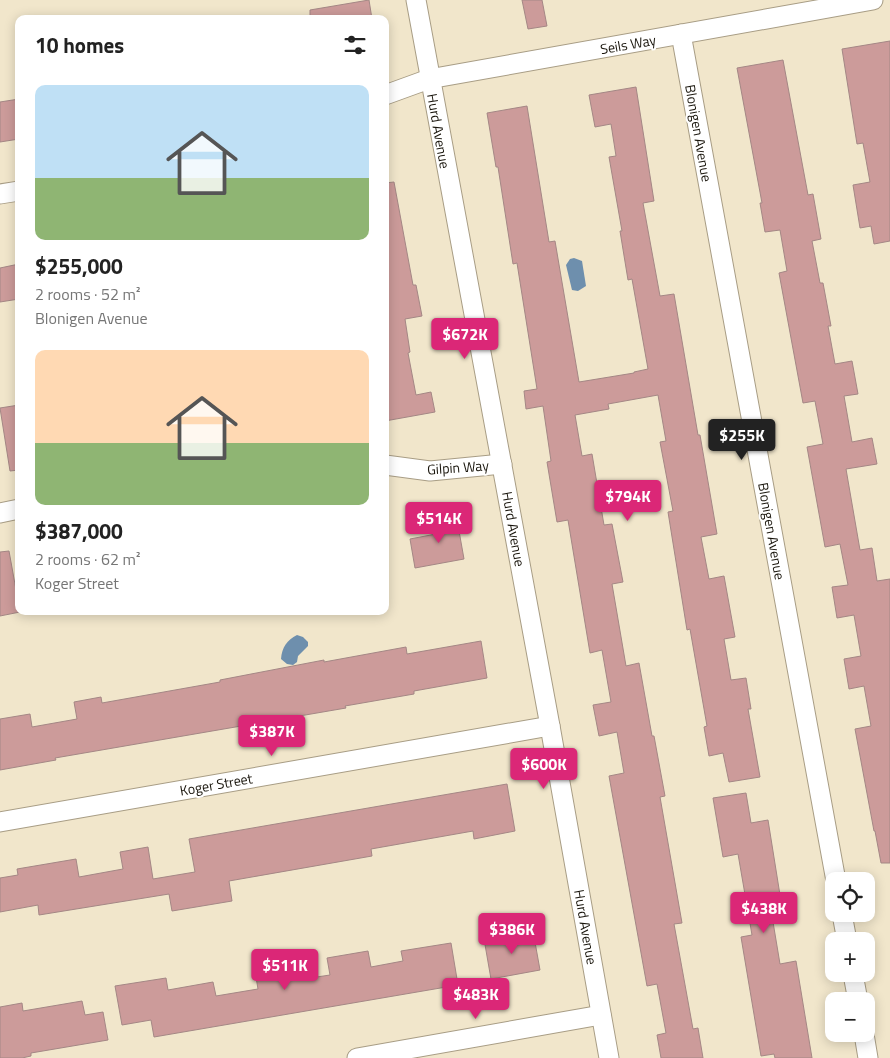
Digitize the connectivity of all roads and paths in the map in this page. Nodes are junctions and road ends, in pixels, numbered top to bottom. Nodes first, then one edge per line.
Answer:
1 (416, 0) edge
2 (873, 0) edge
3 (681, 34) junction
4 (429, 79) junction
5 (389, 94) edge
6 (15, 192) edge
7 (0, 194) edge
8 (502, 464) junction
9 (389, 465) edge
10 (15, 510) edge
11 (0, 513) edge
12 (550, 726) junction
13 (0, 822) edge
14 (834, 872) edge
15 (601, 1015) junction
16 (865, 1042) edge
17 (357, 1058) edge
18 (608, 1058) edge
19 (868, 1058) edge

1 - 4 street, Hurd Avenue
2 - 3 street, Seils Way
3 - 4 street, Seils Way
3 - 14 street, Blonigen Avenue
4 - 5 street, Seils Way
4 - 8 street, Hurd Avenue
6 - 7 street
8 - 9 street, Gilpin Way
8 - 12 street, Hurd Avenue
10 - 11 street
12 - 13 street, Koger Street
12 - 15 street, Hurd Avenue
15 - 17 street
15 - 18 street, Hurd Avenue
16 - 19 street

